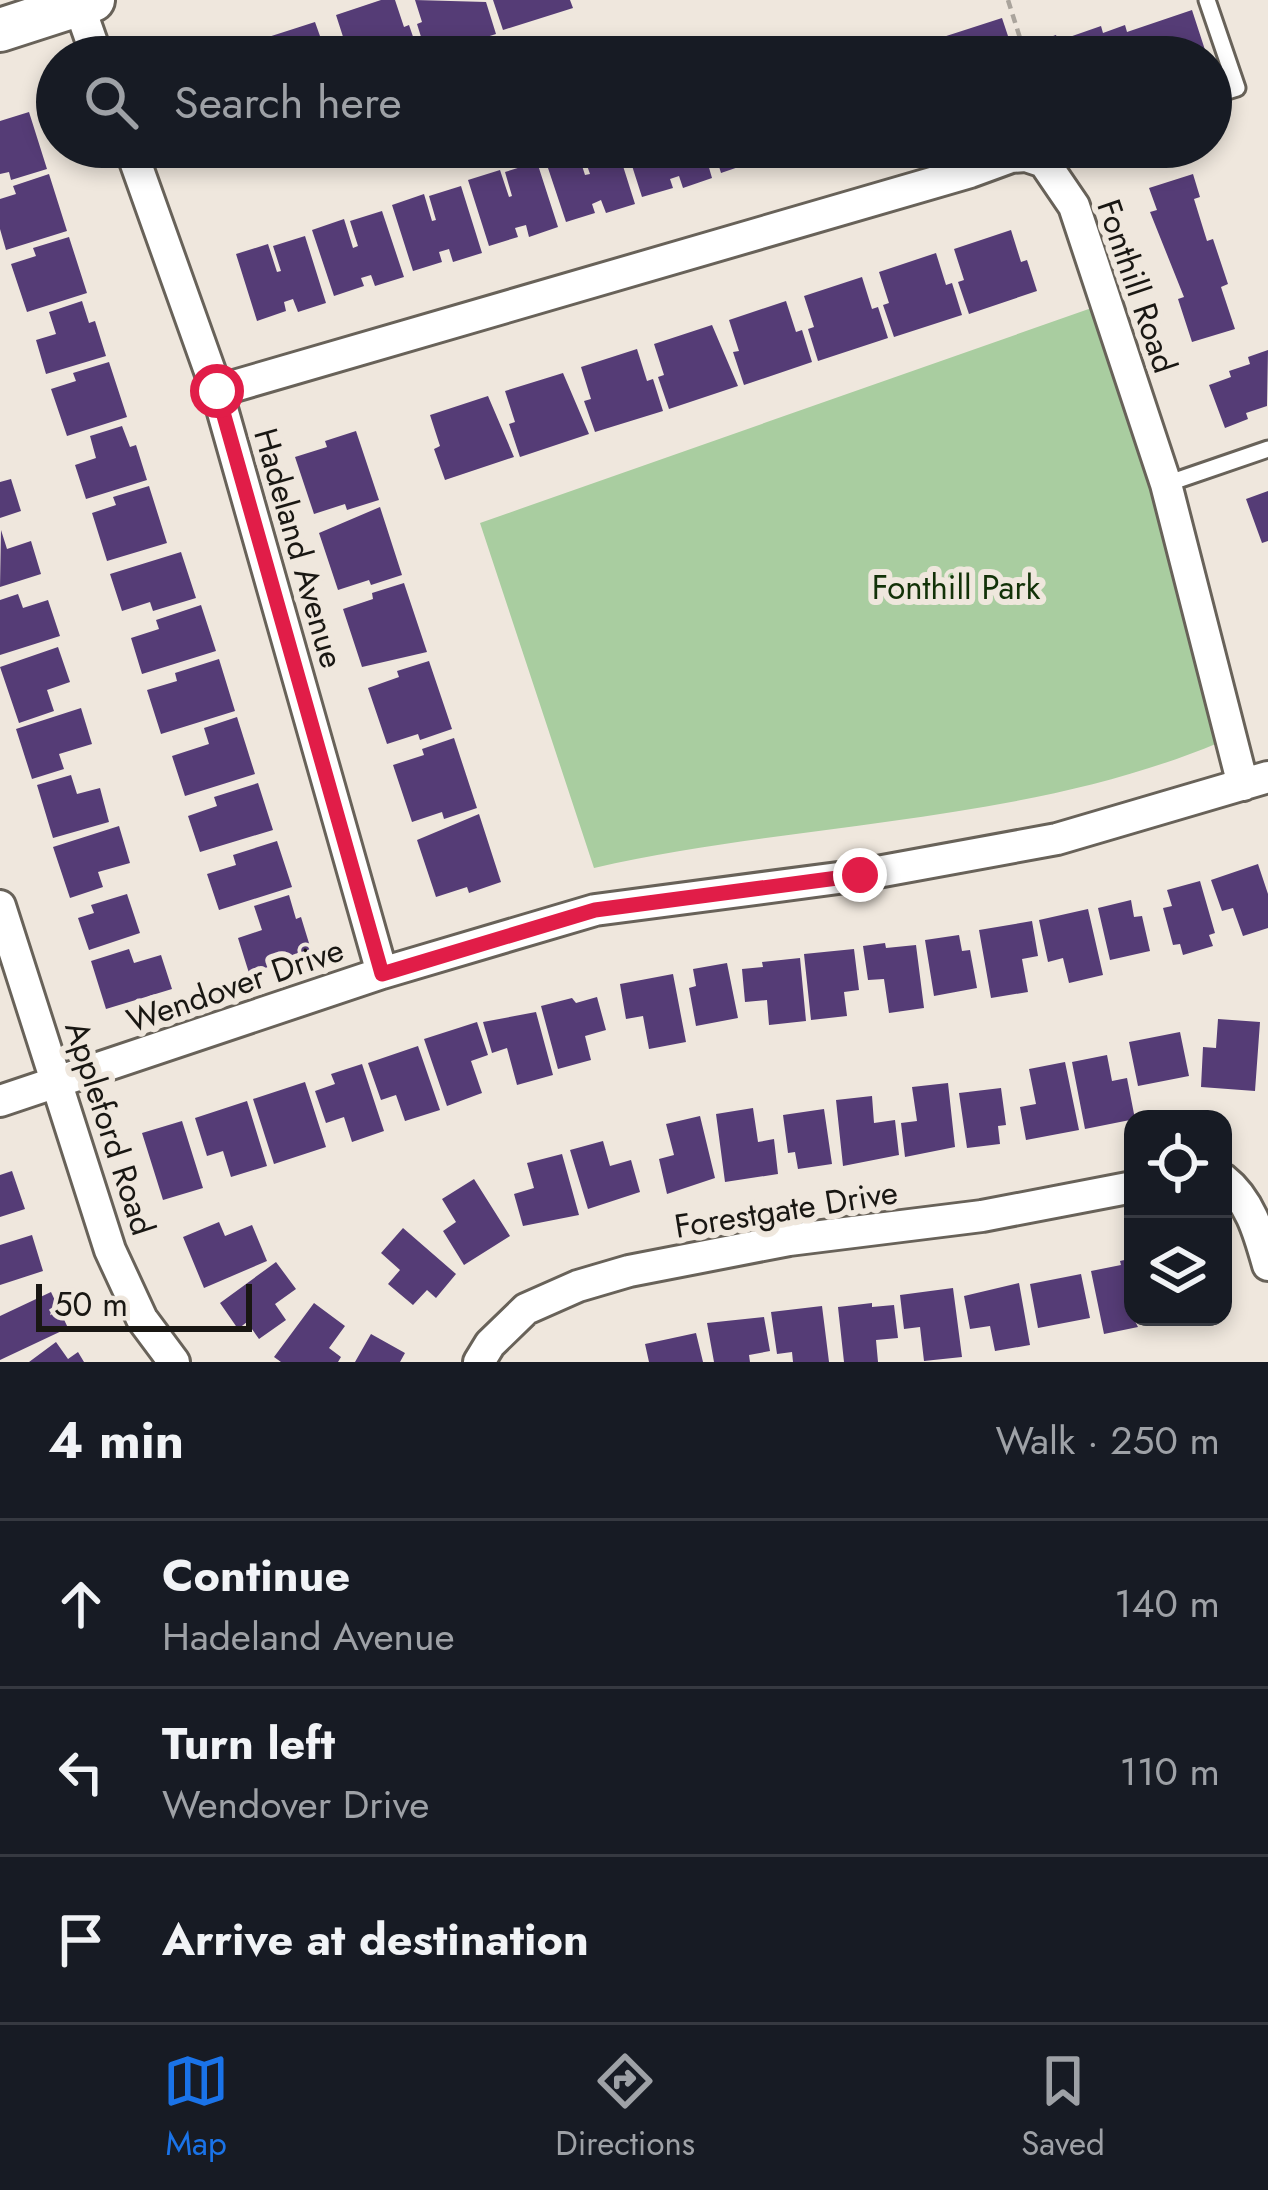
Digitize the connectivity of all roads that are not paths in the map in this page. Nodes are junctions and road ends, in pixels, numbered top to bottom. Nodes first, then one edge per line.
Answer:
1 (1207, 0) edge
2 (83, 2) edge
3 (0, 30) edge
4 (92, 36) edge
5 (1219, 36) edge
6 (137, 168) edge
7 (981, 168) edge
8 (1048, 168) edge
9 (217, 391) junction
10 (1268, 449) edge
11 (1166, 484) junction
12 (1256, 781) edge
13 (0, 905) edge
14 (382, 974) junction
15 (57, 1083) junction
16 (0, 1101) edge
17 (1232, 1186) edge
18 (1124, 1189) edge
19 (1268, 1265) edge
20 (175, 1362) edge
21 (479, 1362) edge

1 - 5 lane
2 - 3 main road
2 - 4 street
6 - 9 street, Hadeland Avenue
7 - 9 street, Fonthill Road
8 - 11 street, Fonthill Road
9 - 14 street, Hadeland Avenue
10 - 11 lane
11 - 12 street, Fonthill Road
12 - 14 street, Wendover Drive
13 - 15 street, Appleford Road
14 - 15 street, Wendover Drive
15 - 16 street, Wendover Drive
15 - 20 street, Appleford Road
17 - 19 street
18 - 21 street, Forestgate Drive

